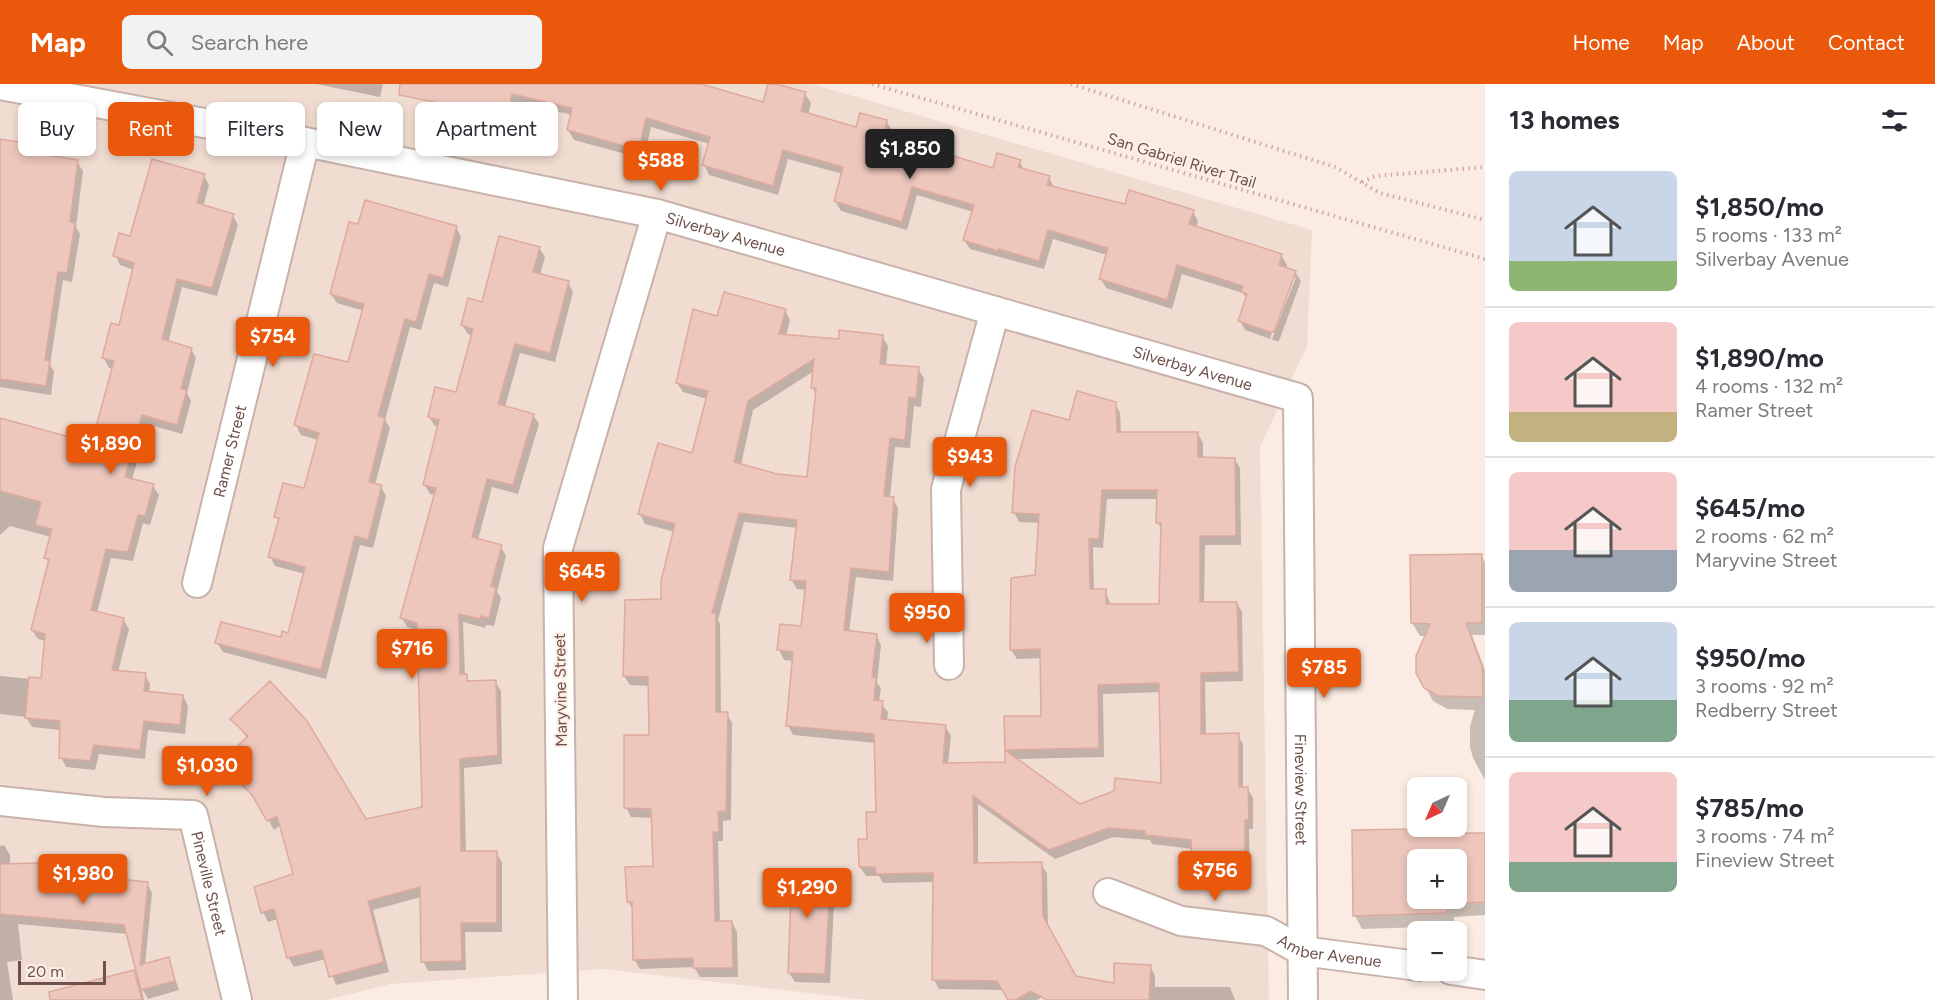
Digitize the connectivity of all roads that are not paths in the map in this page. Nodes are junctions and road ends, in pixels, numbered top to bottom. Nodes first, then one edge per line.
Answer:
1 (0, 85) edge
2 (206, 123) edge
3 (305, 142) edge
4 (302, 156) edge
5 (657, 214) junction
6 (995, 311) junction
7 (1298, 398) joint
8 (197, 583) dead end
9 (949, 665) dead end
10 (0, 801) edge
11 (1108, 893) dead end
12 (1302, 951) junction
13 (1407, 965) edge
14 (1467, 972) edge
15 (1485, 975) edge
16 (237, 1000) edge
17 (563, 1000) edge
18 (1303, 1000) edge

1 - 2 street, Silverbay Avenue
3 - 5 street, Silverbay Avenue
4 - 8 street, Ramer Street
5 - 6 street, Silverbay Avenue
5 - 17 street, Maryvine Street
6 - 7 street, Silverbay Avenue
6 - 9 street
7 - 12 street, Fineview Street
10 - 16 street, Pineville Street
11 - 12 street, Amber Avenue
12 - 13 street, Amber Avenue
12 - 18 street, Fineview Street
14 - 15 street

